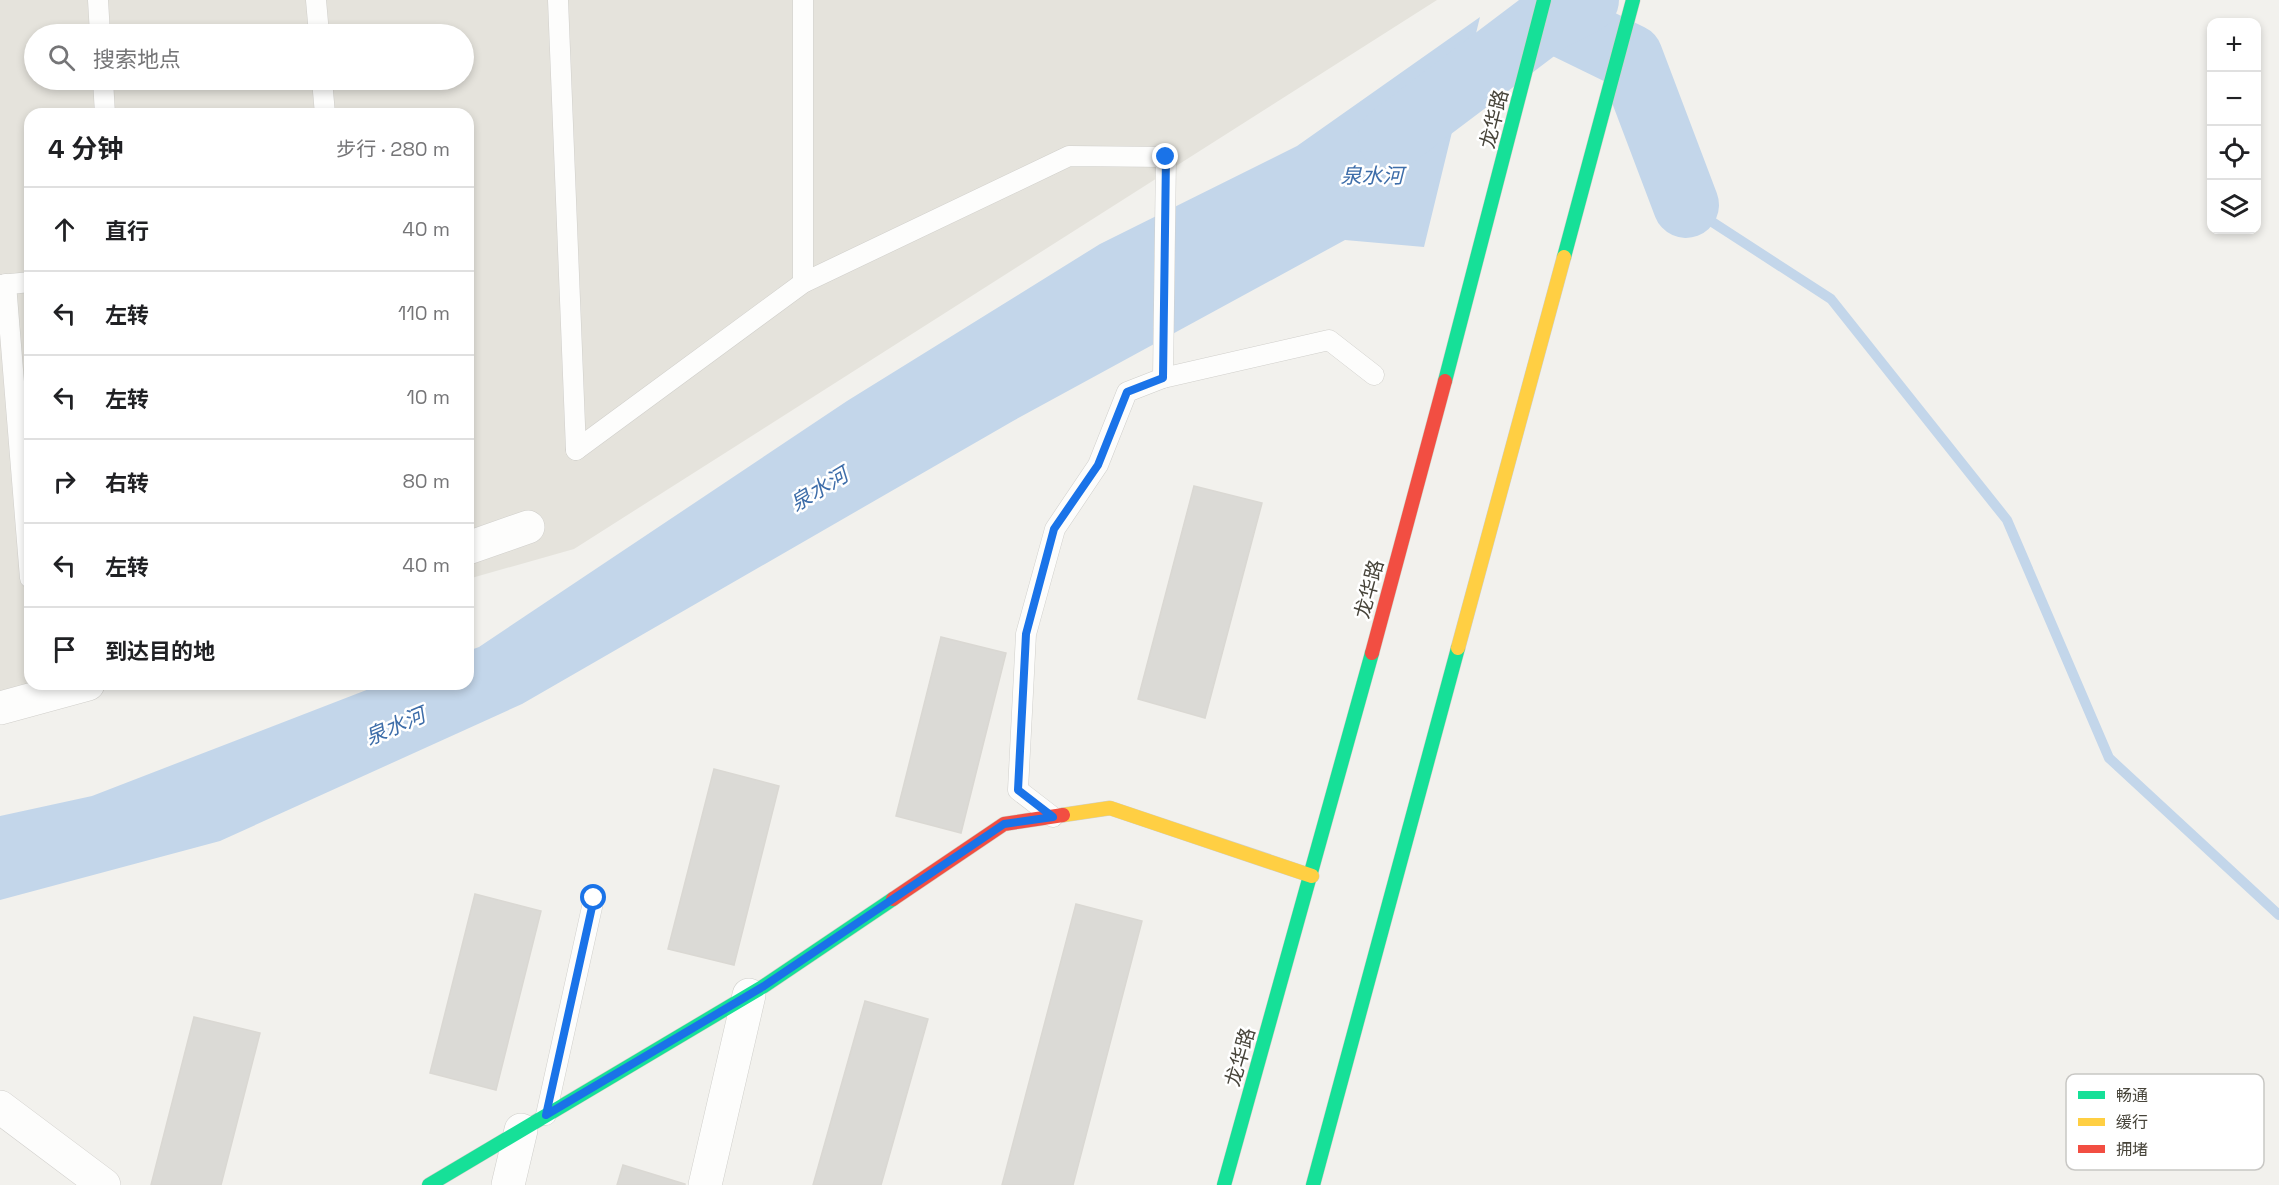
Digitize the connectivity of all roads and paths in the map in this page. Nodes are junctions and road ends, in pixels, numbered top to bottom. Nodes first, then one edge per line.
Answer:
1 (98, 0) edge
2 (316, 0) edge
3 (558, 0) edge
4 (803, 0) edge
5 (1544, 0) edge
6 (1633, 0) edge
7 (99, 24) edge
8 (318, 24) edge
9 (104, 90) edge
10 (323, 90) edge
11 (105, 108) edge
12 (324, 108) edge
13 (24, 282) edge
14 (803, 282) junction
15 (3, 284) edge
16 (1374, 375) dead end
17 (1163, 378) junction
18 (24, 513) edge
19 (528, 527) dead end
20 (474, 546) edge
21 (39, 691) edge
22 (0, 708) edge
23 (1053, 817) junction
24 (1312, 876) junction
25 (594, 898) dead end
26 (749, 995) junction
27 (0, 1107) edge
28 (534, 1123) junction
29 (104, 1185) edge
30 (429, 1185) edge
31 (508, 1185) edge
32 (705, 1185) edge
33 (1224, 1185) edge
34 (1313, 1185) edge

1 - 7 lane
2 - 8 lane
3 - 14 lane
4 - 14 lane
5 - 24 street, 龙华路
6 - 34 street
9 - 11 lane
10 - 12 lane
13 - 15 lane
14 - 17 lane
15 - 18 lane
16 - 17 lane
17 - 23 lane
19 - 20 street
21 - 22 street
23 - 24 street
23 - 26 street
24 - 33 street, 龙华路
25 - 28 lane
26 - 28 street
26 - 32 street
27 - 29 street
28 - 30 street
28 - 31 street

